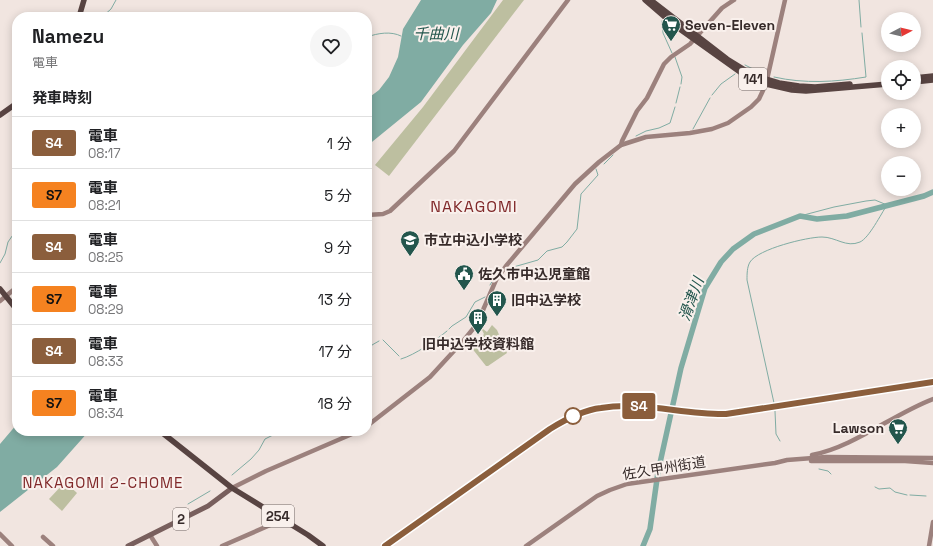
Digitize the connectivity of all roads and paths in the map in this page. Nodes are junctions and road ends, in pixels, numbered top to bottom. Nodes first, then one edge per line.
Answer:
1 (84, 0) edge
2 (568, 0) edge
3 (645, 0) edge
4 (650, 0) edge
5 (734, 0) edge
6 (785, 0) edge
7 (81, 12) edge
8 (696, 38) junction
9 (933, 76) edge
10 (921, 77) edge
11 (933, 80) edge
12 (921, 81) edge
13 (766, 82) junction
14 (881, 84) edge
15 (12, 107) edge
16 (0, 115) edge
17 (621, 145) junction
18 (372, 215) edge
19 (0, 289) edge
20 (12, 294) edge
21 (8, 299) junction
22 (0, 301) edge
23 (12, 304) edge
24 (933, 399) edge
25 (372, 422) edge
26 (166, 436) edge
27 (347, 436) edge
28 (835, 449) junction
29 (819, 457) junction
30 (933, 458) edge
31 (787, 460) junction
32 (809, 461) junction
33 (775, 463) junction
34 (933, 463) edge
35 (232, 488) junction
36 (284, 520) junction
37 (933, 522) edge
38 (0, 534) edge
39 (150, 534) junction
40 (43, 537) dead end
41 (12, 546) edge
42 (54, 546) edge
43 (128, 546) edge
44 (157, 546) edge
45 (222, 546) edge
46 (323, 546) edge
47 (526, 546) edge
48 (929, 546) edge

1 - 7 highway
2 - 18 main road
3 - 8 highway, 141
4 - 8 highway, 141
5 - 8 main road
6 - 13 main road
8 - 13 highway, 141
8 - 13 highway, 141
8 - 17 main road
9 - 10 highway
11 - 12 highway
13 - 14 highway, 141
13 - 17 main road
15 - 16 highway
17 - 25 main road
19 - 21 highway
20 - 21 main road
21 - 22 main road
21 - 23 highway
24 - 28 main road
26 - 35 highway, 254
27 - 35 main road
28 - 29 main road
28 - 31 main road
29 - 30 main road, 佐久甲州街道
29 - 31 main road, 佐久甲州街道
29 - 32 main road
31 - 33 main road, 佐久甲州街道
32 - 33 main road, 佐久甲州街道
32 - 34 main road, 佐久甲州街道
33 - 47 main road, 佐久甲州街道
35 - 36 highway, 254
35 - 39 main road, 2
36 - 45 main road
36 - 46 highway, 254
37 - 48 main road
38 - 41 main road
39 - 43 main road, 2
39 - 44 main road
40 - 42 main road

